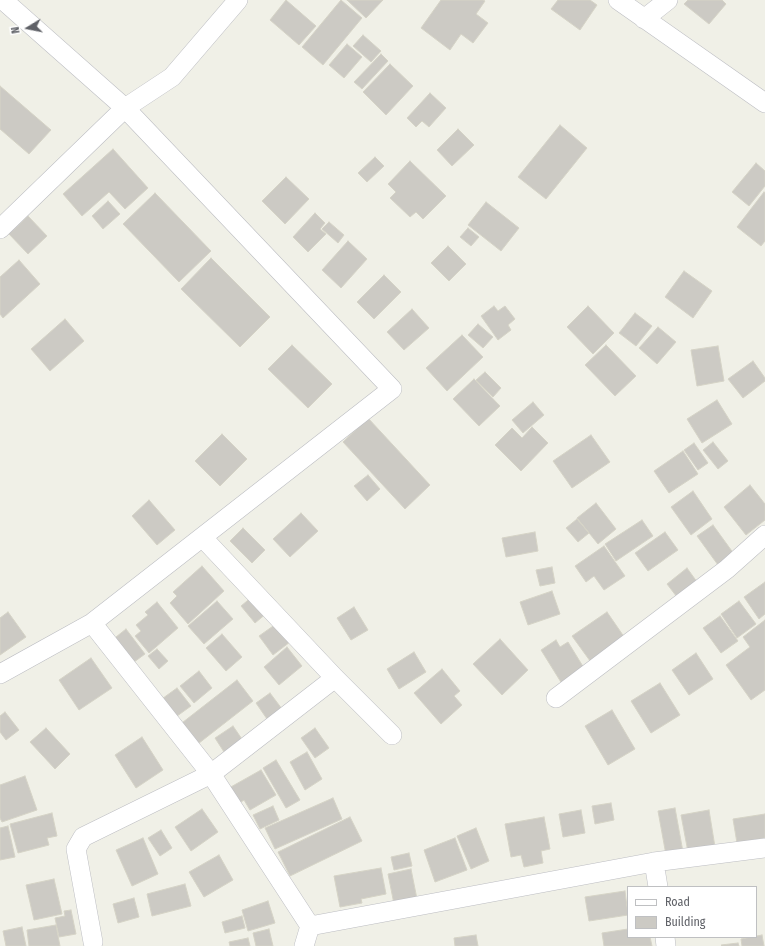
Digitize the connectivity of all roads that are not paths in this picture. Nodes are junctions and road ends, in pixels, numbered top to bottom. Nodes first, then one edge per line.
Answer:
1 (3, 0) edge
2 (238, 0) edge
3 (618, 0) edge
4 (668, 0) edge
5 (644, 19) junction
6 (765, 103) edge
7 (125, 108) junction
8 (0, 229) edge
9 (765, 535) edge
10 (203, 538) junction
11 (92, 623) junction
12 (0, 674) edge
13 (336, 678) junction
14 (556, 698) dead end
15 (392, 735) dead end
16 (211, 774) junction
17 (765, 848) edge
18 (654, 862) junction
19 (658, 886) edge
20 (310, 926) junction
21 (93, 942) dead end
22 (304, 946) edge

1 - 7 street
2 - 7 street
3 - 5 street
4 - 5 street
5 - 6 street
7 - 8 street
7 - 10 street
9 - 14 street
10 - 11 street
10 - 13 street
11 - 12 street
11 - 16 street
13 - 15 street
13 - 16 street
16 - 20 street
16 - 21 street
17 - 18 street
18 - 19 street
18 - 20 street
20 - 22 street

